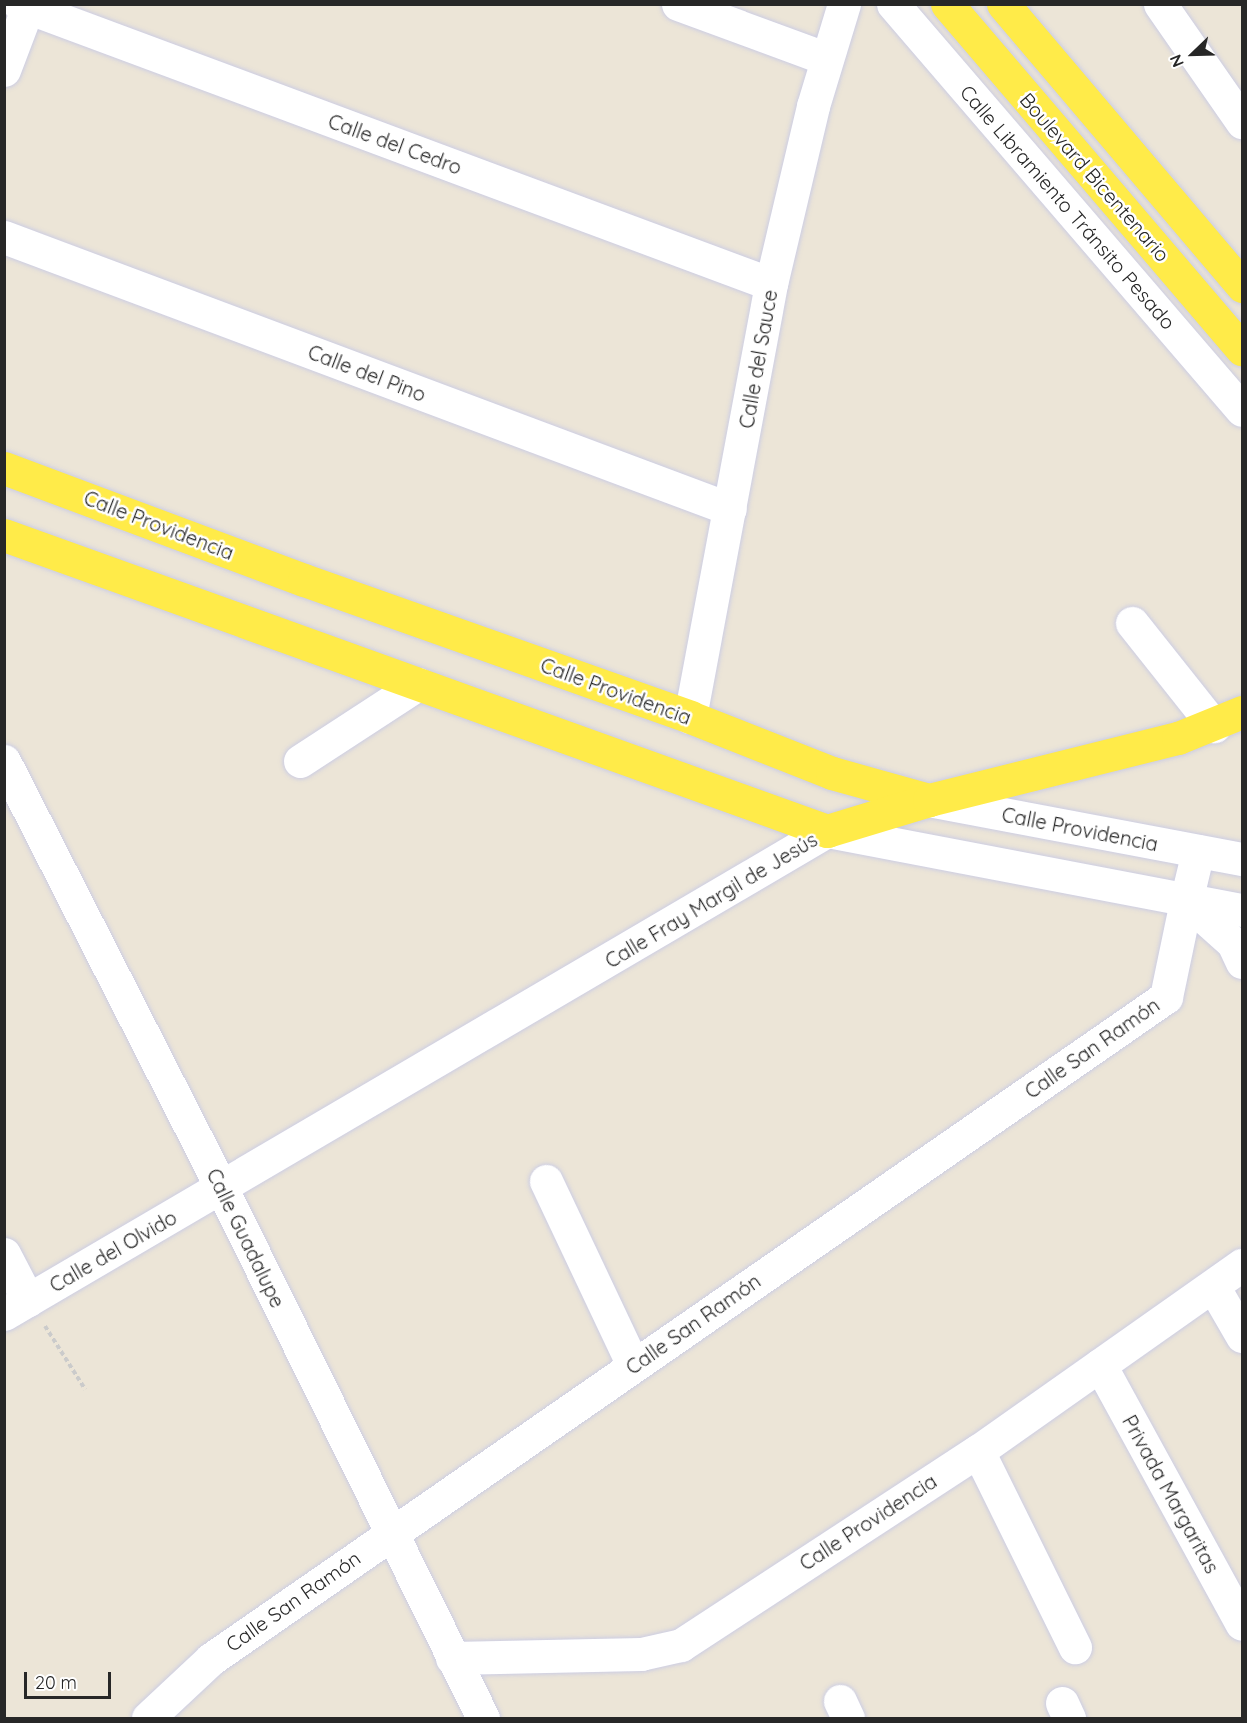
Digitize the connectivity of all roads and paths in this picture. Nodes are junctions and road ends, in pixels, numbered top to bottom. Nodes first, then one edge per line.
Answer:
1 (678, 4) edge
2 (844, 4) edge
3 (893, 4) edge
4 (947, 4) edge
5 (1003, 4) edge
6 (1160, 4) edge
7 (25, 6) edge
8 (825, 58) junction
9 (4, 70) edge
10 (1242, 122) edge
11 (4, 237) edge
12 (771, 284) junction
13 (1242, 286) edge
14 (1242, 349) edge
15 (1242, 410) edge
16 (4, 468) edge
17 (730, 508) junction
18 (4, 535) edge
19 (1132, 623) dead end
20 (418, 684) junction
21 (690, 717) junction
22 (1228, 719) edge
23 (4, 761) edge
24 (300, 761) dead end
25 (929, 800) junction
26 (827, 831) junction
27 (1198, 852) junction
28 (1242, 859) edge
29 (1186, 901) junction
30 (1242, 910) edge
31 (1242, 962) edge
32 (546, 1181) dead end
33 (222, 1189) junction
34 (4, 1254) edge
35 (1242, 1265) edge
36 (1213, 1286) junction
37 (16, 1307) edge
38 (1242, 1336) edge
39 (633, 1365) junction
40 (1100, 1365) junction
41 (85, 1389) dead end
42 (978, 1451) junction
43 (390, 1534) junction
44 (1242, 1624) edge
45 (1075, 1647) dead end
46 (452, 1658) junction
47 (148, 1719) edge
48 (483, 1719) edge

1 - 8 street
2 - 8 street, Calle del Sauce
3 - 15 street, Calle Libramiento Tránsito Pesado
4 - 14 main road, Boulevard Bicentenario
5 - 13 main road, Boulevard Bicentenario
6 - 10 street
7 - 9 street
7 - 12 street, Calle del Cedro
8 - 12 street, Calle del Sauce
11 - 17 street, Calle del Pino
12 - 17 street, Calle del Sauce
16 - 21 main road, Calle Providencia
17 - 21 street, Calle del Sauce
18 - 20 main road
19 - 22 street
20 - 24 street
20 - 26 main road
21 - 25 main road, Calle Providencia
22 - 25 main road, Calle Fray Margil de Jesús
23 - 33 street, Calle Guadalupe
25 - 26 main road, Calle Fray Margil de Jesús
25 - 27 street, Calle Providencia
26 - 29 street
26 - 33 street, Calle Fray Margil de Jesús
27 - 28 street, Calle Providencia
27 - 29 street, Calle San Ramón
29 - 30 street
29 - 31 street
29 - 39 street, Calle San Ramón
32 - 39 street
33 - 37 street, Calle del Olvido
33 - 43 street, Calle Guadalupe
34 - 37 street
35 - 36 street, Calle Providencia
36 - 38 street
36 - 40 street, Calle Providencia
37 - 41 path
39 - 43 street, Calle San Ramón
40 - 42 street, Calle Providencia
40 - 44 street, Privada Margaritas
42 - 45 street
42 - 46 street, Calle Providencia
43 - 46 street, Calle Guadalupe
43 - 47 street, Calle San Ramón
46 - 48 street, Calle Guadalupe

